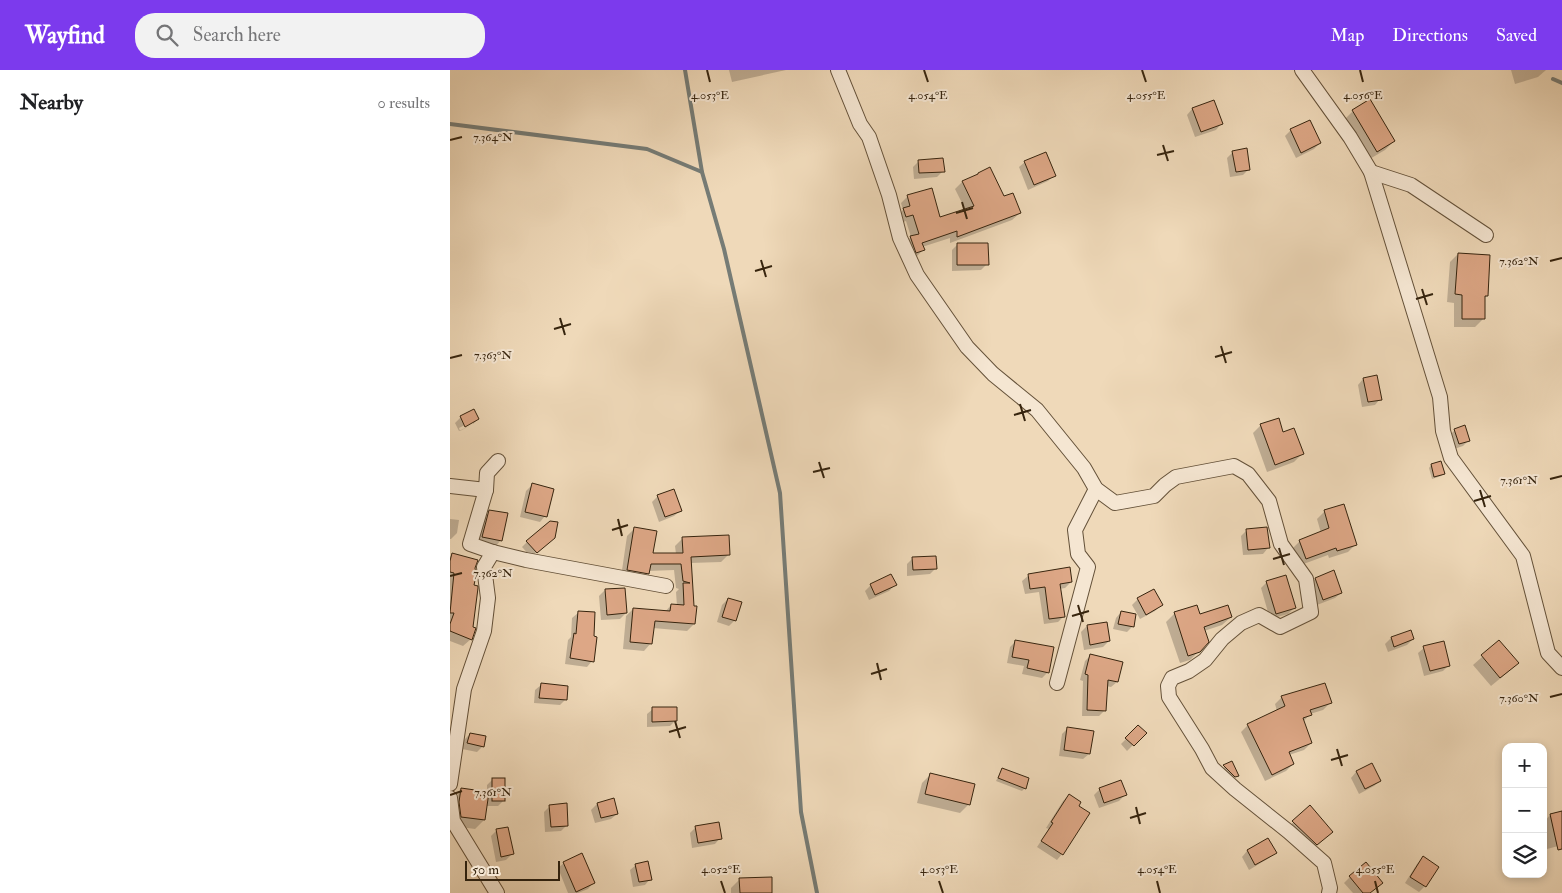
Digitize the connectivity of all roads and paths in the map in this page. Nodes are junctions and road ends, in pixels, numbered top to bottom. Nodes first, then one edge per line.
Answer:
1 (838, 70) edge
2 (1302, 70) edge
3 (1371, 172) junction
4 (1486, 235) dead end
5 (498, 461) dead end
6 (450, 486) edge
7 (1096, 488) junction
8 (486, 490) junction
9 (493, 552) junction
10 (666, 586) dead end
11 (1562, 668) edge
12 (1057, 683) dead end
13 (450, 784) edge
14 (450, 798) edge
15 (497, 893) edge
16 (1329, 893) edge

1 - 7 street
2 - 3 street
3 - 4 street
3 - 11 street
5 - 8 street
6 - 8 street
7 - 12 street
7 - 16 street
8 - 9 street
9 - 10 street
9 - 13 street
14 - 15 street

